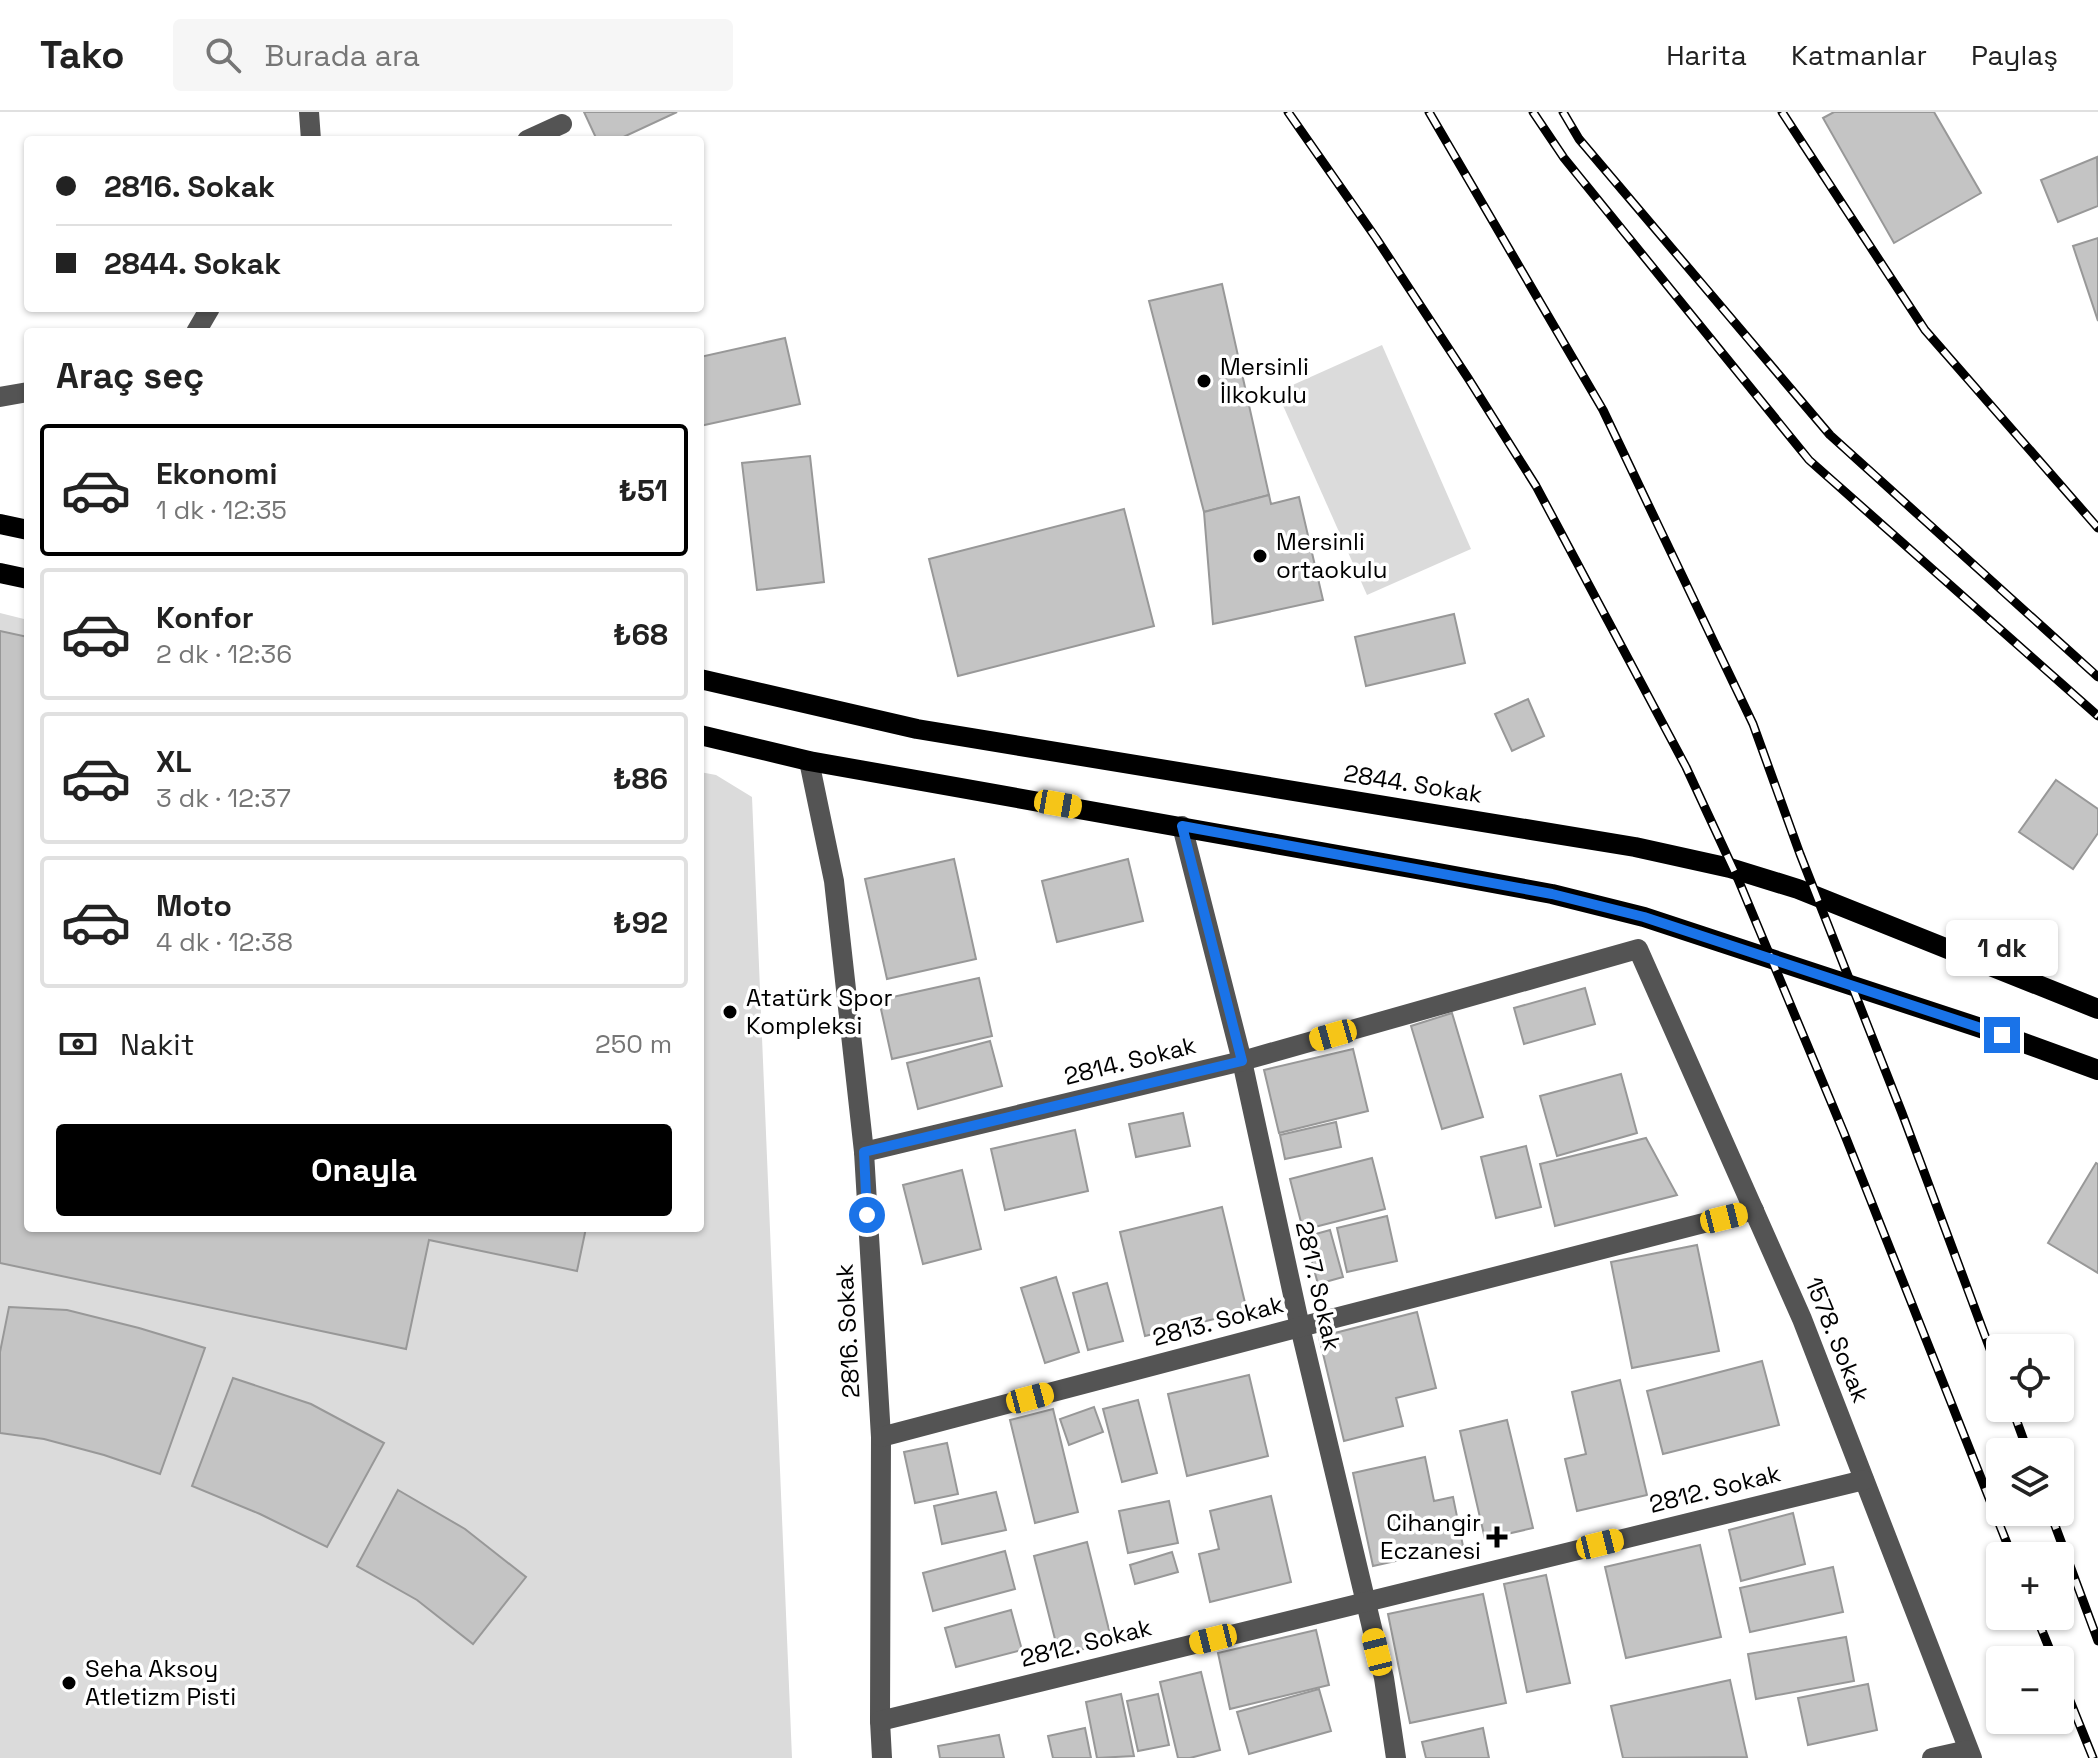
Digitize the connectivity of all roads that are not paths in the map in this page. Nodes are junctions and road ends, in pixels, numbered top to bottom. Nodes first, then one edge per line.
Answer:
1 (309, 112) edge
2 (562, 124) dead end
3 (311, 136) edge
4 (536, 136) edge
5 (24, 393) edge
6 (0, 397) edge
7 (0, 524) edge
8 (24, 529) edge
9 (0, 573) edge
10 (24, 578) edge
11 (704, 680) edge
12 (704, 736) edge
13 (809, 761) junction
14 (1182, 826) junction
15 (1638, 949) joint
16 (2098, 1009) edge
17 (1242, 1061) junction
18 (2098, 1070) edge
19 (864, 1152) junction
20 (1754, 1210) junction
21 (1300, 1327) junction
22 (881, 1437) junction
23 (1864, 1480) junction
24 (1365, 1601) junction
25 (880, 1721) junction
26 (1970, 1754) edge
27 (882, 1758) edge
28 (1396, 1758) edge
29 (1932, 1758) edge

1 - 3 street
2 - 4 street
5 - 6 street
7 - 8 main road
9 - 10 main road
11 - 16 main road, 2844. Sokak
12 - 13 main road
13 - 14 main road
13 - 19 street, 2816. Sokak
14 - 17 street, 2817. Sokak
14 - 18 main road
15 - 17 street, 2814. Sokak
15 - 20 street, 1578. Sokak
17 - 19 street, 2814. Sokak
17 - 21 street, 2817. Sokak
19 - 22 street, 2816. Sokak
20 - 21 street, 2813. Sokak
20 - 23 street, 1578. Sokak
21 - 22 street, 2813. Sokak
21 - 24 street, 2817. Sokak
22 - 25 street, 2816. Sokak
23 - 24 street, 2812. Sokak
23 - 26 street, 1578. Sokak
24 - 25 street, 2812. Sokak
24 - 28 street, 2817. Sokak
25 - 27 street, 2816. Sokak
26 - 29 street

